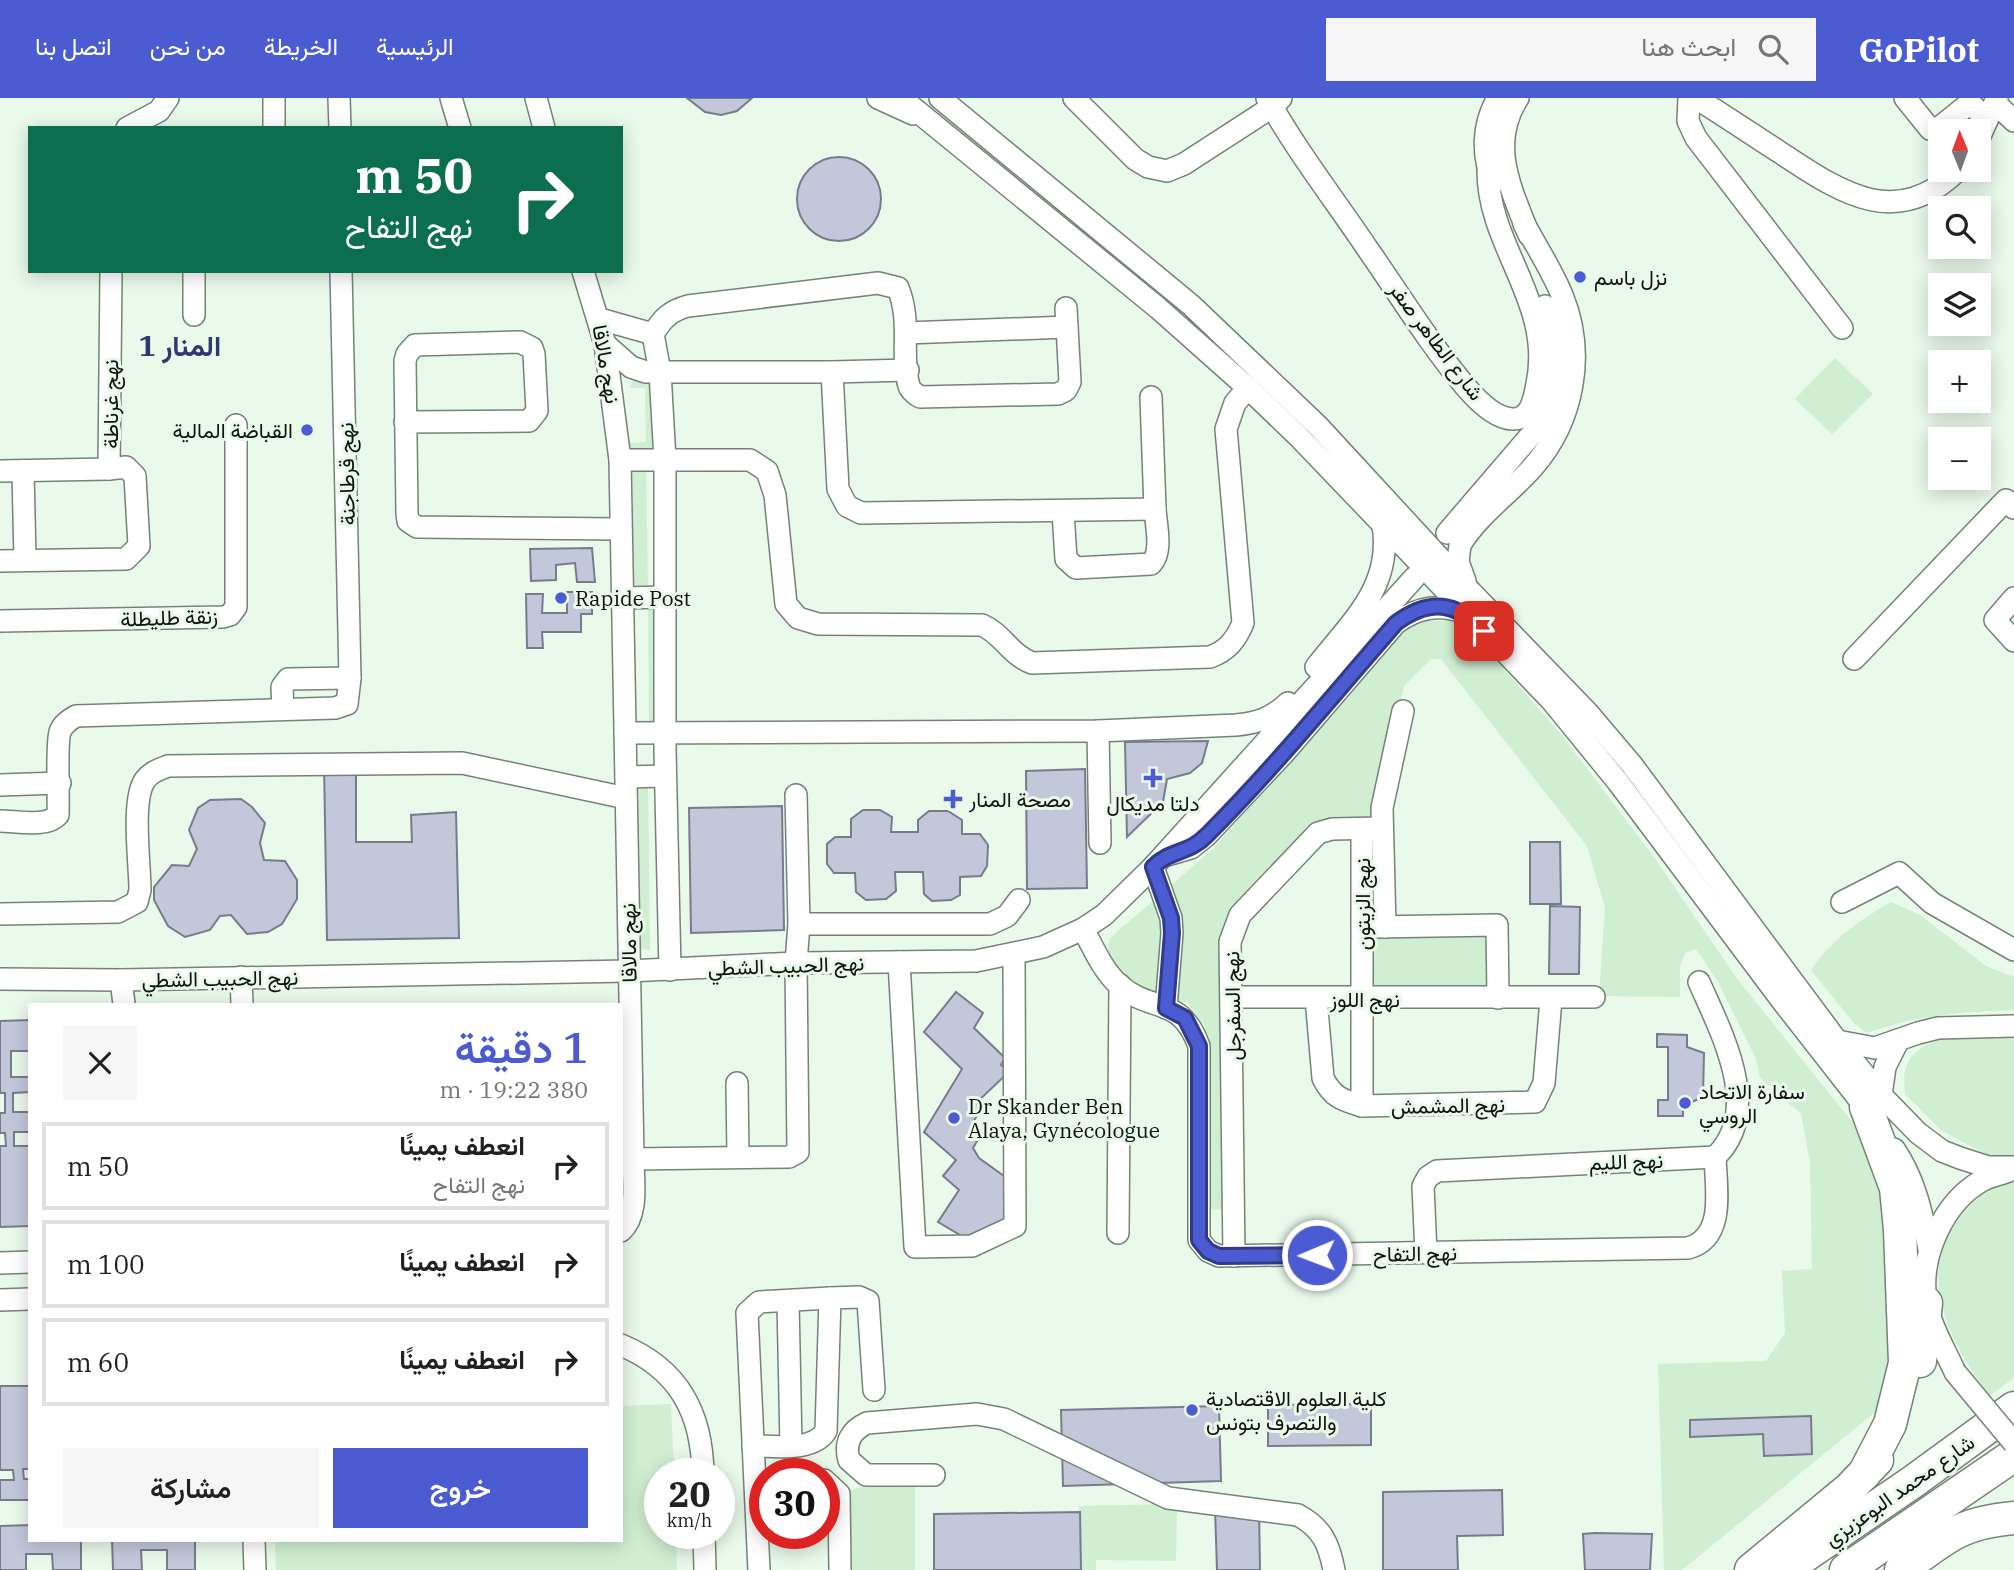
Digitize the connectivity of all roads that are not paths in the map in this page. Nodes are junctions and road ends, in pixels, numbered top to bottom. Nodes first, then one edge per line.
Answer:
1 (168, 98) edge
2 (274, 98) edge
3 (339, 98) edge
4 (452, 98) edge
5 (536, 98) edge
6 (878, 98) edge
7 (901, 98) edge
8 (940, 98) edge
9 (1074, 98) edge
10 (1498, 98) edge
11 (1518, 98) edge
12 (1689, 98) edge
13 (1696, 98) edge
14 (1905, 98) edge
15 (1274, 101) edge
16 (1990, 115) edge
17 (925, 118) junction
18 (2014, 121) edge
19 (131, 126) edge
20 (274, 126) edge
21 (340, 126) edge
22 (459, 126) edge
23 (543, 126) edge
24 (1489, 171) junction
25 (1943, 182) edge
26 (1524, 224) junction
27 (111, 273) edge
28 (194, 273) edge
29 (341, 273) edge
30 (584, 273) edge
31 (194, 315) dead end
32 (600, 319) junction
33 (1842, 328) dead end
34 (906, 333) junction
35 (653, 334) junction
36 (605, 344) junction
37 (1556, 361) junction
38 (908, 370) junction
39 (660, 372) junction
40 (832, 372) junction
41 (1248, 388) junction
42 (1151, 397) dead end
43 (405, 422) junction
44 (236, 425) dead end
45 (620, 460) junction
46 (665, 460) junction
47 (109, 469) junction
48 (0, 471) edge
49 (23, 471) junction
50 (2014, 508) edge
51 (1155, 509) junction
52 (1063, 512) junction
53 (1383, 525) junction
54 (621, 529) junction
55 (1447, 533) dead end
56 (25, 560) junction
57 (0, 561) edge
58 (1415, 577) dead end
59 (664, 597) junction
60 (622, 598) junction
61 (2014, 598) edge
62 (1469, 603) junction
63 (0, 621) edge
64 (2014, 641) edge
65 (1854, 659) dead end
66 (350, 678) junction
67 (283, 709) junction
68 (1403, 711) dead end
69 (1098, 731) junction
70 (625, 733) junction
71 (665, 734) junction
72 (666, 776) junction
73 (60, 783) junction
74 (0, 785) edge
75 (626, 787) junction
76 (796, 795) dead end
77 (0, 821) edge
78 (1372, 828) junction
79 (1100, 843) dead end
80 (1158, 862) junction
81 (1019, 900) dead end
82 (1842, 902) dead end
83 (0, 914) edge
84 (799, 924) junction
85 (1385, 926) junction
86 (1362, 927) junction
87 (1083, 929) junction
88 (2014, 950) edge
89 (1014, 955) junction
90 (899, 961) junction
91 (796, 963) junction
92 (670, 970) junction
93 (628, 971) junction
94 (241, 977) junction
95 (0, 979) edge
96 (121, 980) junction
97 (1699, 982) dead end
98 (1119, 985) junction
99 (1233, 997) junction
100 (1594, 997) dead end
101 (1316, 998) junction
102 (1362, 998) junction
103 (1498, 998) junction
104 (1551, 999) junction
105 (124, 1003) edge
106 (242, 1003) edge
107 (1166, 1008) junction
108 (2014, 1026) edge
109 (1837, 1041) junction
110 (1898, 1041) junction
111 (737, 1083) dead end
112 (1874, 1101) junction
113 (1362, 1106) junction
114 (737, 1157) junction
115 (1715, 1157) junction
116 (633, 1159) junction
117 (2014, 1168) edge
118 (1200, 1215) junction
119 (1234, 1216) junction
120 (623, 1229) edge
121 (1118, 1233) dead end
122 (1929, 1249) junction
123 (1426, 1253) junction
124 (1234, 1256) junction
125 (28, 1262) edge
126 (0, 1263) edge
127 (830, 1298) junction
128 (28, 1299) edge
129 (0, 1300) edge
130 (788, 1302) junction
131 (1926, 1304) junction
132 (623, 1346) edge
133 (874, 1391) dead end
134 (2014, 1408) edge
135 (2014, 1443) edge
136 (791, 1445) junction
137 (753, 1446) junction
138 (2014, 1455) edge
139 (702, 1458) edge
140 (755, 1458) edge
141 (1864, 1474) junction
142 (934, 1475) dead end
143 (2014, 1518) edge
144 (2014, 1531) edge
145 (840, 1532) edge
146 (254, 1542) edge
147 (704, 1549) edge
148 (759, 1549) edge
149 (1930, 1549) junction
150 (255, 1570) edge
151 (705, 1570) edge
152 (759, 1570) edge
153 (841, 1570) edge
154 (1334, 1570) edge
155 (1751, 1570) edge
156 (1784, 1570) edge
157 (1846, 1570) edge
158 (1901, 1570) edge

1 - 19 street
2 - 20 street
3 - 21 street
4 - 22 street
5 - 23 street
6 - 17 street
7 - 17 street
8 - 62 street
9 - 15 street
10 - 24 street
11 - 26 street
12 - 33 street
13 - 25 street
14 - 16 street
15 - 24 street, شارع الطاهر صفر
16 - 18 street
17 - 41 street
24 - 37 street
26 - 37 street
26 - 62 street
27 - 47 street, نهج غرناطة
28 - 31 street
29 - 66 street, نهج قرطاجنة
30 - 32 street, نهج مالاقا
32 - 35 street
32 - 36 street, نهج مالاقا
34 - 35 street
34 - 38 street
34 - 38 street
35 - 39 street, نهج مالاقا
36 - 39 street
36 - 45 street, نهج مالاقا
37 - 55 street
38 - 40 street
39 - 40 street
39 - 46 street, نهج مالاقا
40 - 52 street
41 - 46 street
41 - 53 street
42 - 51 street
43 - 43 street
43 - 54 street
44 - 63 street, زنقة طليطلة
45 - 46 street
45 - 54 street, نهج مالاقا
46 - 59 street, نهج مالاقا
47 - 49 street, نهج غرناطة
47 - 56 street
48 - 49 street, نهج غرناطة
49 - 56 street
50 - 65 street
51 - 52 street
51 - 52 street
53 - 62 street
53 - 69 street
54 - 60 street, نهج مالاقا
56 - 57 street
58 - 80 street, نهج الحبيب الشطي
59 - 60 street
59 - 71 street, نهج مالاقا
60 - 70 street, نهج مالاقا
61 - 64 street
62 - 80 street
62 - 109 street
62 - 112 street
66 - 67 street, نهج قرطاجنة
66 - 67 street
67 - 73 street, نهج قرطاجنة
68 - 78 street, نهج الزيتون
69 - 71 street
69 - 79 street
70 - 71 street
70 - 75 street, نهج مالاقا
71 - 72 street, نهج مالاقا
72 - 75 street
72 - 92 street, نهج مالاقا
73 - 74 street
73 - 77 street, نهج قرطاجنة
75 - 83 street
75 - 93 street, نهج مالاقا
76 - 84 street
78 - 85 street, نهج الزيتون
78 - 86 street, نهج الزيتون
78 - 99 street, نهج السفرجل
80 - 87 street, نهج الحبيب الشطي
80 - 107 street
81 - 84 street
82 - 88 street
84 - 91 street
85 - 86 street
85 - 103 street
86 - 102 street, نهج الزيتون
87 - 89 street, نهج الحبيب الشطي
87 - 98 street, نهج التفاح
89 - 90 street, نهج الحبيب الشطي
89 - 90 street
90 - 91 street, نهج الحبيب الشطي
91 - 92 street, نهج الحبيب الشطي
91 - 114 street
92 - 93 street, نهج الحبيب الشطي
93 - 94 street, نهج الحبيب الشطي
93 - 116 street, نهج مالاقا
94 - 96 street, نهج الحبيب الشطي
94 - 106 street
95 - 96 street, نهج الحبيب الشطي
96 - 105 street
97 - 115 street
98 - 107 street, نهج التفاح
98 - 121 street
99 - 101 street, نهج اللوز
99 - 119 street, نهج السفرجل
100 - 104 street, نهج اللوز
101 - 102 street, نهج اللوز
101 - 113 street
102 - 103 street, نهج اللوز
102 - 113 street, نهج المشمش
103 - 104 street, نهج اللوز
104 - 113 street, نهج المشمش
107 - 118 street, نهج التفاح
108 - 110 street
109 - 110 street
109 - 112 street
110 - 112 street
111 - 114 street
112 - 117 street
112 - 122 street
112 - 141 highway
114 - 116 street
115 - 123 street, نهج الليم
115 - 123 street, نهج التفاح
116 - 120 street, نهج مالاقا
117 - 122 street
118 - 119 street
118 - 124 street, نهج التفاح
119 - 124 street, نهج السفرجل
122 - 131 street
123 - 124 street, نهج التفاح
125 - 126 street
127 - 130 street
127 - 133 street
127 - 136 street
128 - 129 street
130 - 136 street
130 - 137 street
131 - 135 street, bridge
131 - 141 highway
132 - 139 street
134 - 156 highway, شارع محمد البوعزيزي
136 - 137 street
137 - 140 street
138 - 157 highway, شارع محمد البوعزيزي
141 - 155 highway
142 - 154 street
143 - 149 highway
144 - 149 highway
145 - 153 street
146 - 150 street
147 - 151 street
148 - 152 street
149 - 158 highway

